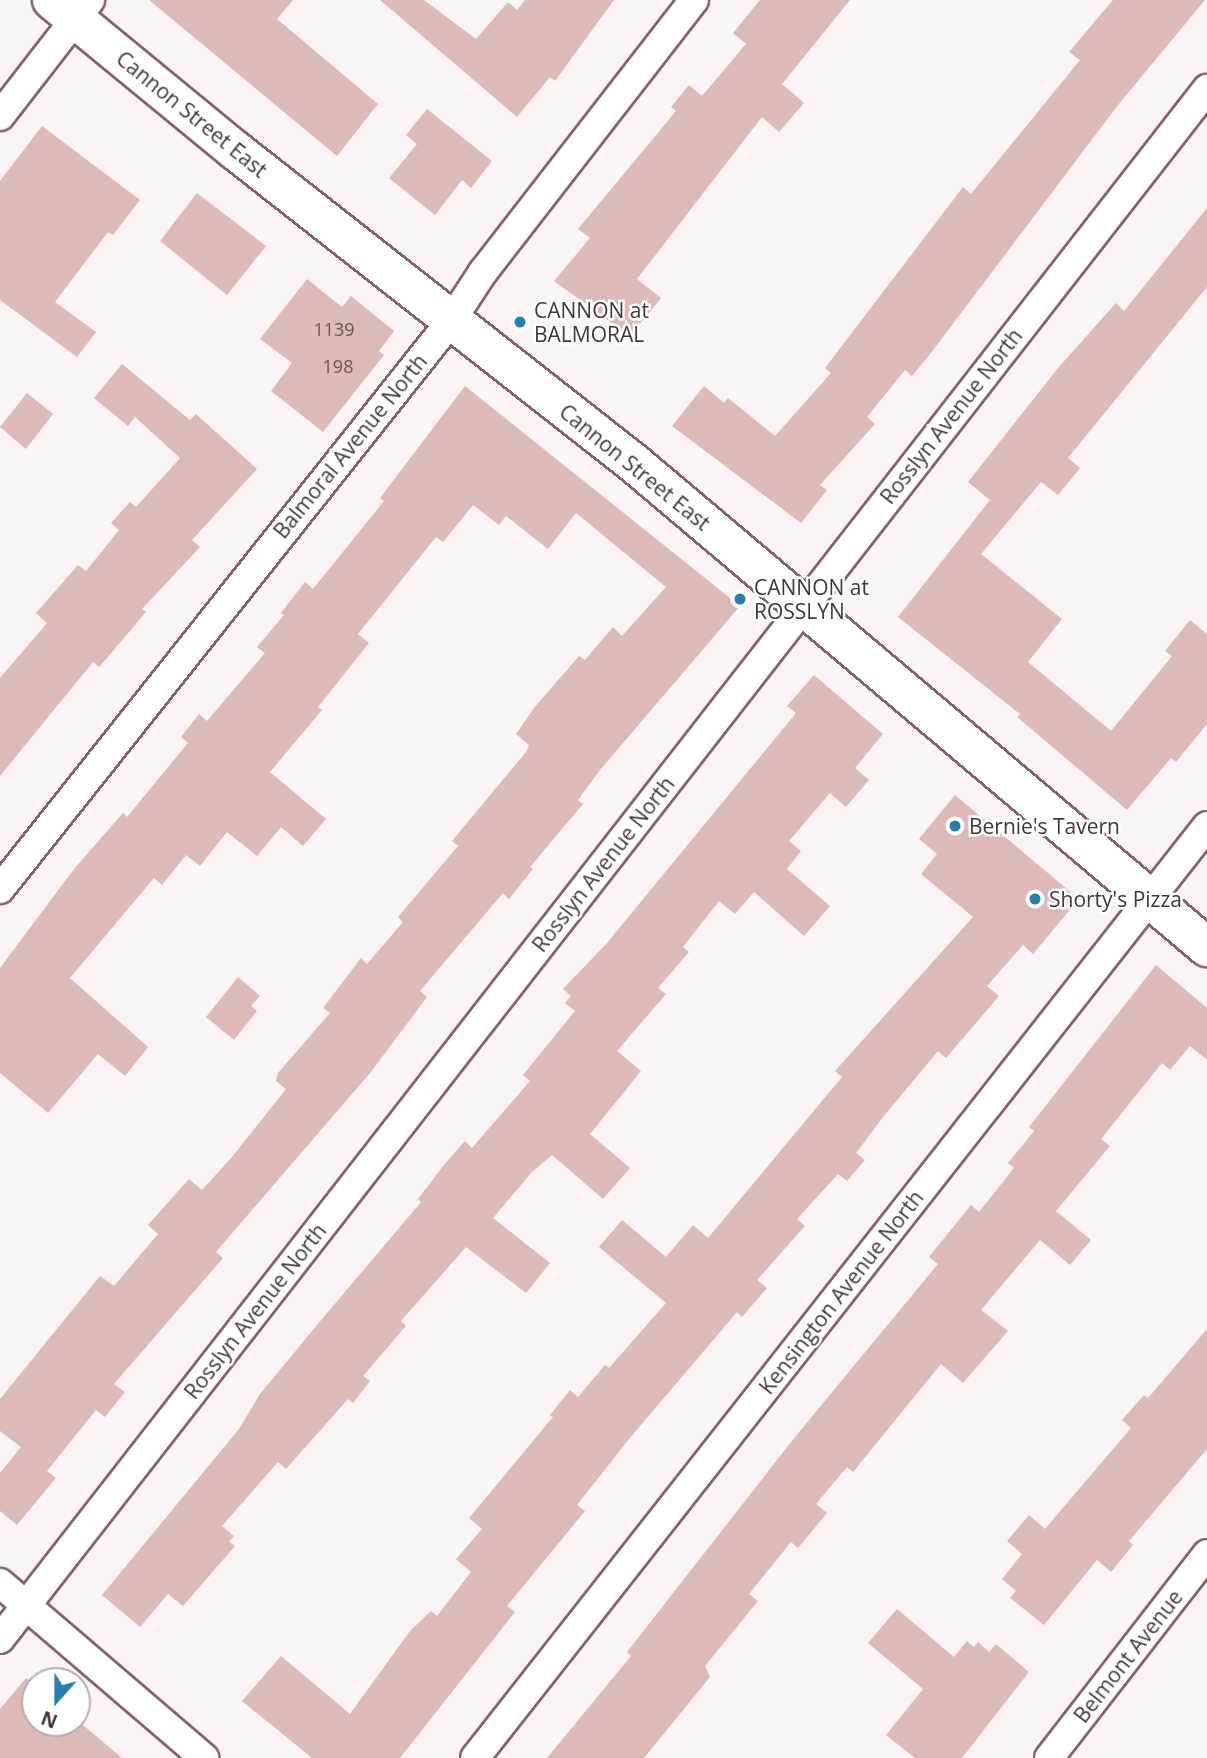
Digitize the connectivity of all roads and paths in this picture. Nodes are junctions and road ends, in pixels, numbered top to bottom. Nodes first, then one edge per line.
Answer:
1 (694, 0) edge
2 (73, 6) edge
3 (1207, 89) edge
4 (0, 116) edge
5 (451, 321) junction
6 (803, 606) junction
7 (1207, 826) edge
8 (0, 889) edge
9 (1150, 900) junction
10 (1207, 947) edge
11 (1207, 1554) edge
12 (0, 1583) edge
13 (26, 1606) junction
14 (0, 1639) edge
15 (204, 1758) edge
16 (475, 1758) edge
17 (1049, 1758) edge

1 - 5 street, Balmoral Avenue North
2 - 4 street
2 - 5 main road, Cannon Street East
3 - 6 street, Rosslyn Avenue North
5 - 6 main road, Cannon Street East
5 - 8 street, Balmoral Avenue North
6 - 9 main road, Cannon Street East
6 - 13 street, Rosslyn Avenue North
7 - 9 street, Kensington Avenue North
9 - 10 main road, Cannon Street East
9 - 16 street, Kensington Avenue North
11 - 17 street, Belmont Avenue
12 - 13 street
13 - 14 street, Rosslyn Avenue North
13 - 15 street

